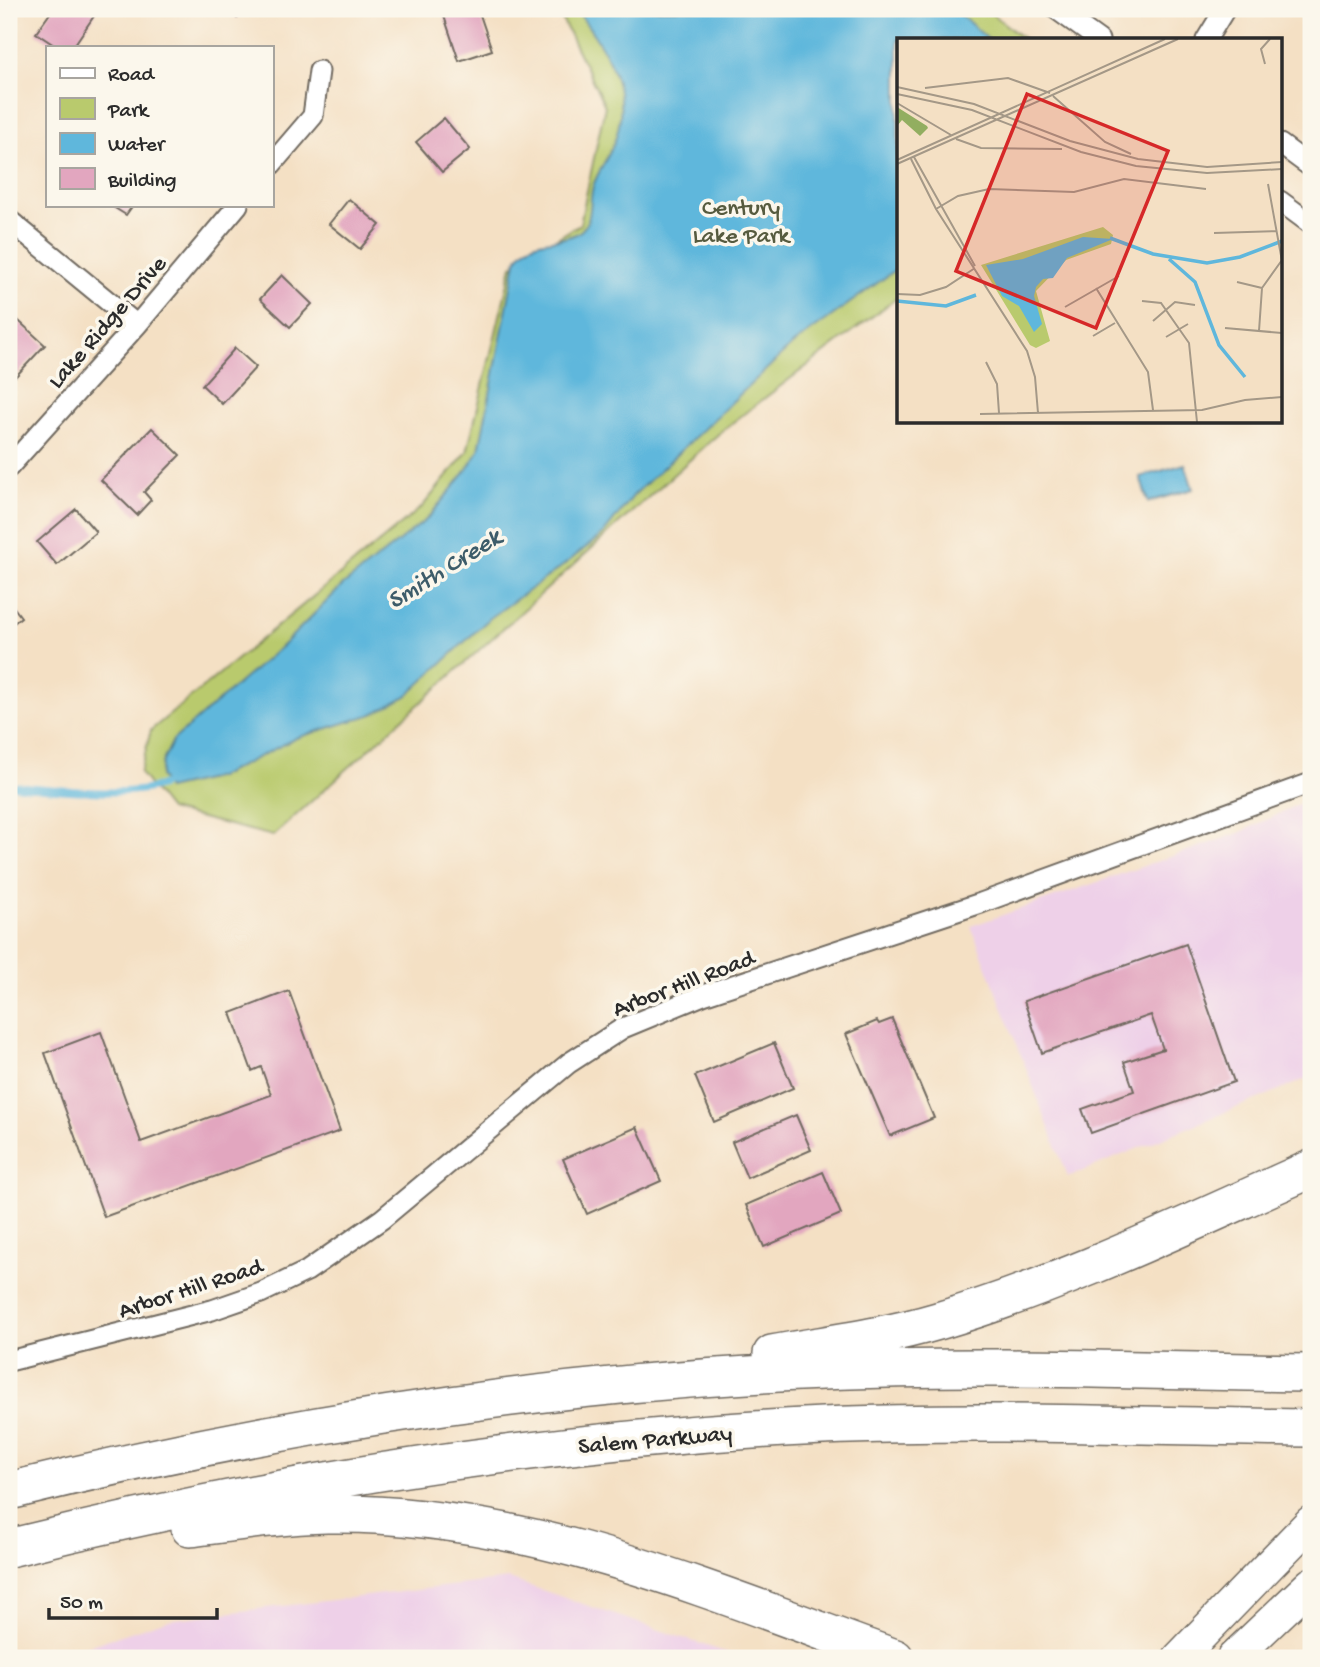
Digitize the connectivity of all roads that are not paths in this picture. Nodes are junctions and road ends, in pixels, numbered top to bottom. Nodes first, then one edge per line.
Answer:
1 (1056, 9) edge
2 (1225, 9) edge
3 (1096, 38) edge
4 (1207, 38) edge
5 (318, 71) dead end
6 (1282, 145) edge
7 (273, 163) edge
8 (1311, 167) edge
9 (1282, 202) edge
10 (237, 206) edge
11 (9, 220) edge
12 (1311, 224) edge
13 (137, 325) junction
14 (9, 467) edge
15 (1311, 783) edge
16 (1311, 1169) edge
17 (9, 1361) edge
18 (1311, 1373) edge
19 (574, 1389) junction
20 (1311, 1428) edge
21 (9, 1491) edge
22 (1311, 1522) edge
23 (9, 1549) edge
24 (1311, 1584) edge
25 (895, 1658) edge
26 (1180, 1658) edge
27 (1233, 1658) edge

1 - 3 street
2 - 4 street
5 - 7 street
6 - 8 street
9 - 12 street
10 - 13 street, Lake Ridge Drive
11 - 13 street
13 - 14 street, Lake Ridge Drive
15 - 17 street, Arbor Hill Road
16 - 19 highway
18 - 19 highway
19 - 21 highway
20 - 23 highway, Salem Parkway
22 - 26 main road
23 - 25 highway
24 - 27 main road

